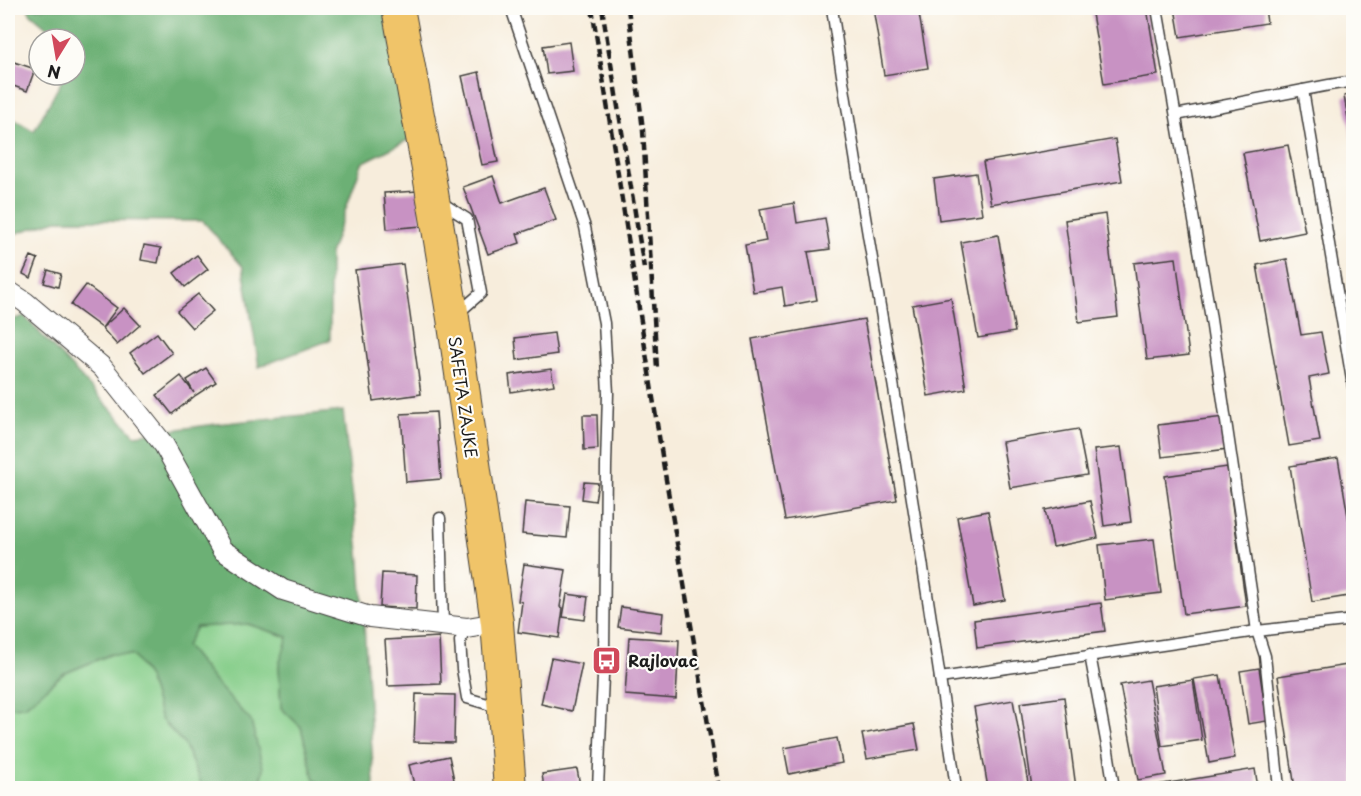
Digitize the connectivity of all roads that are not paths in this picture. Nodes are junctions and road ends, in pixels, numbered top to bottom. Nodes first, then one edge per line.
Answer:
1 (398, 8) edge
2 (511, 8) edge
3 (832, 8) edge
4 (1157, 8) edge
5 (1353, 81) edge
6 (1303, 90) junction
7 (1176, 115) junction
8 (8, 291) edge
9 (1353, 392) edge
10 (440, 518) dead end
11 (1353, 620) edge
12 (498, 623) junction
13 (443, 625) junction
14 (467, 628) junction
15 (1257, 631) junction
16 (1090, 655) junction
17 (940, 678) junction
18 (505, 709) junction
19 (510, 789) edge
20 (598, 789) edge
21 (956, 789) edge
22 (1114, 789) edge
23 (1279, 789) edge

1 - 12 main road, SAFETA ZAJKE
2 - 20 lane
3 - 17 lane
4 - 7 lane
5 - 6 lane
6 - 7 lane
6 - 9 lane
7 - 15 lane
8 - 13 street
10 - 13 lane
11 - 15 lane
12 - 14 street
12 - 18 main road, SAFETA ZAJKE
13 - 14 street
14 - 18 lane
15 - 16 lane
15 - 23 lane
16 - 17 lane
16 - 22 lane
17 - 21 lane
18 - 19 main road, SAFETA ZAJKE

